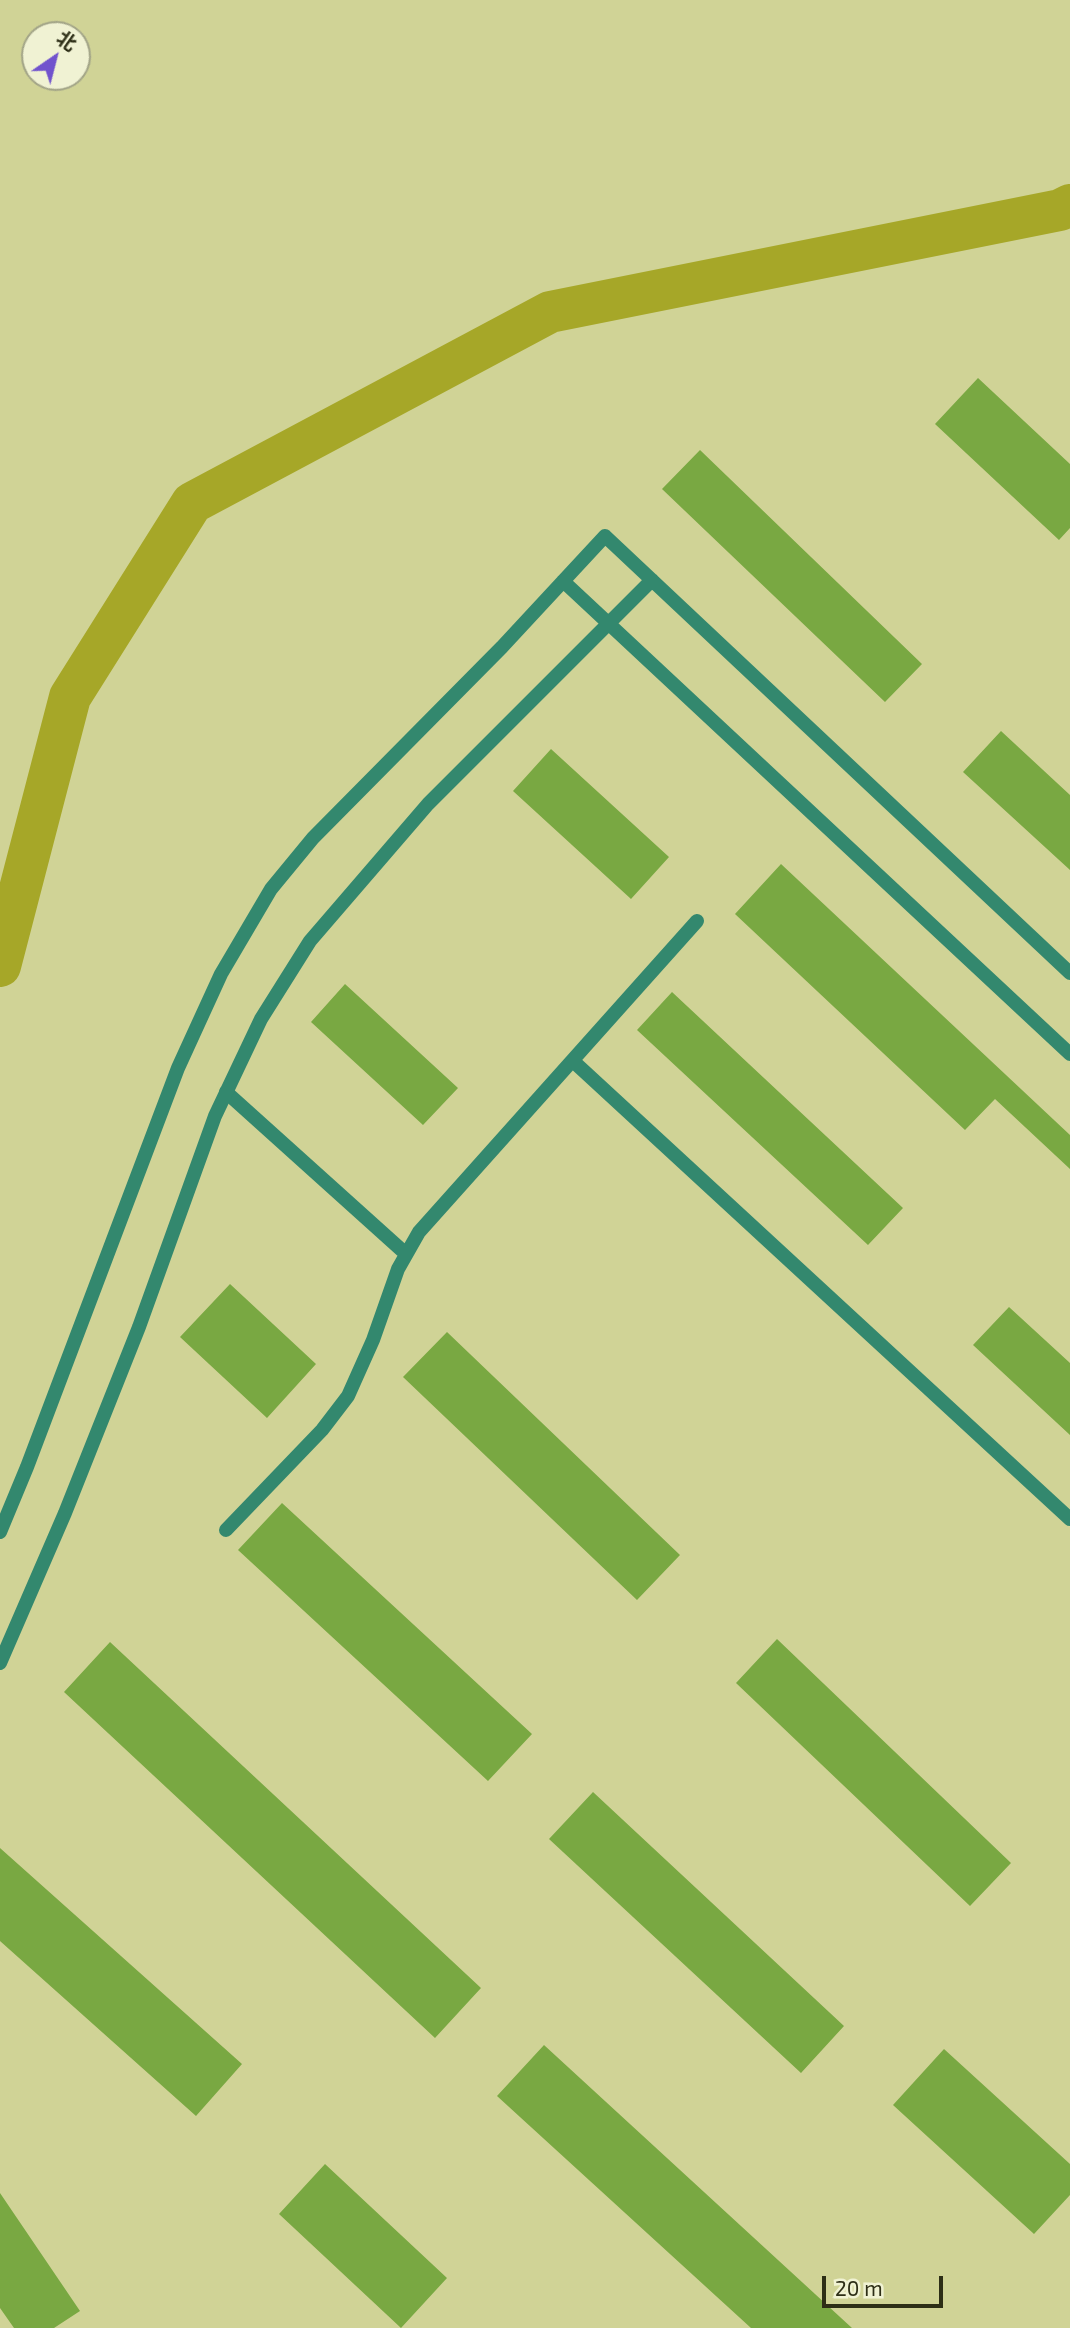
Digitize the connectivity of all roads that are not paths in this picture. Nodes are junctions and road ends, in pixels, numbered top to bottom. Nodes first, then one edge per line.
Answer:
1 (652, 580) junction
2 (563, 581) junction
3 (610, 624) junction
4 (697, 921) dead end
5 (1070, 973) edge
6 (1070, 1054) edge
7 (573, 1061) junction
8 (226, 1092) junction
9 (406, 1254) junction
10 (1070, 1519) edge
11 (226, 1530) dead end
12 (0, 1532) edge
13 (0, 1663) edge

1 - 2 street
1 - 3 street
1 - 5 street
2 - 3 street
2 - 12 street
3 - 6 street
3 - 8 street
4 - 7 street
7 - 9 street
7 - 10 street
8 - 9 street
8 - 13 street
9 - 11 street

